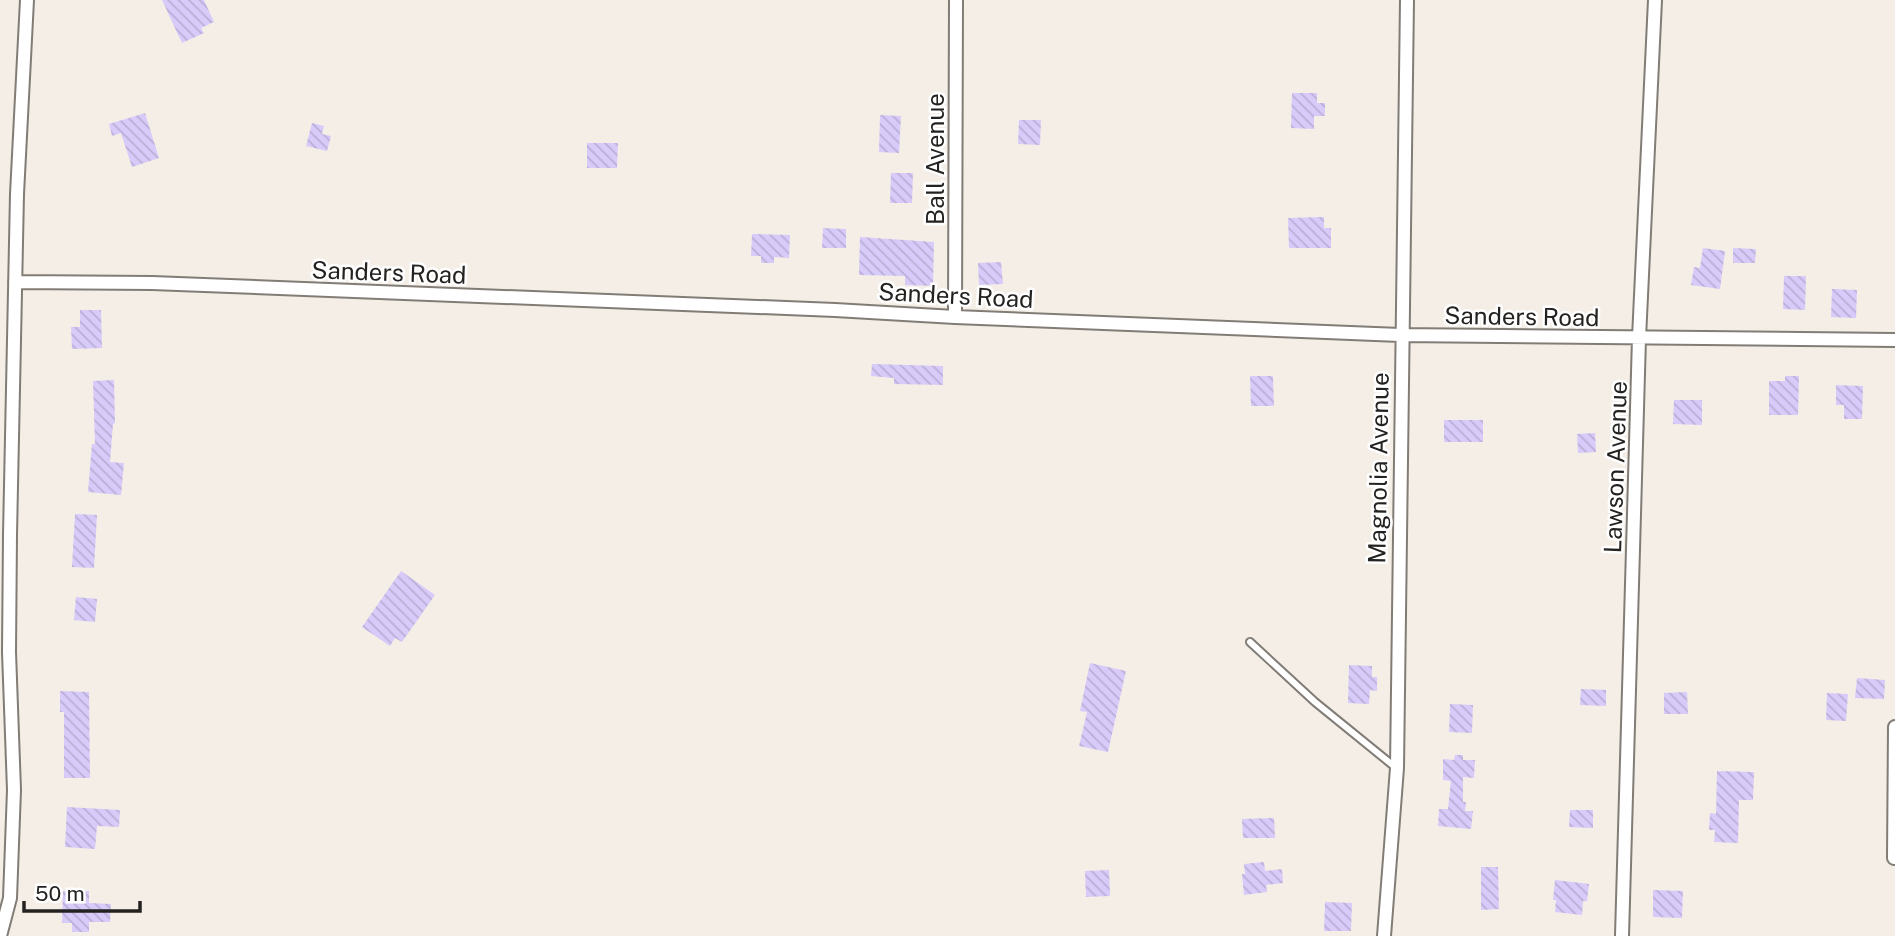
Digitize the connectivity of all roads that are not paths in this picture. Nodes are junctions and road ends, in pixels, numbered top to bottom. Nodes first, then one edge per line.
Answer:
1 (27, 0) edge
2 (956, 0) edge
3 (1406, 0) edge
4 (1655, 0) edge
5 (15, 282) junction
6 (956, 317) junction
7 (1401, 335) junction
8 (1639, 338) junction
9 (1895, 340) edge
10 (1250, 642) dead end
11 (1895, 727) edge
12 (1397, 768) junction
13 (1894, 858) edge
14 (0, 936) edge
15 (1384, 936) edge
16 (1622, 936) edge

1 - 5 street
2 - 6 street, Ball Avenue
3 - 7 street, Magnolia Avenue
4 - 8 street, Lawson Avenue
5 - 6 street, Sanders Road
5 - 14 street
6 - 7 street, Sanders Road
7 - 8 street, Sanders Road
7 - 12 street, Magnolia Avenue
8 - 9 street, Sanders Road
8 - 16 street, Lawson Avenue
10 - 12 lane
11 - 13 street
12 - 15 street, Magnolia Avenue

